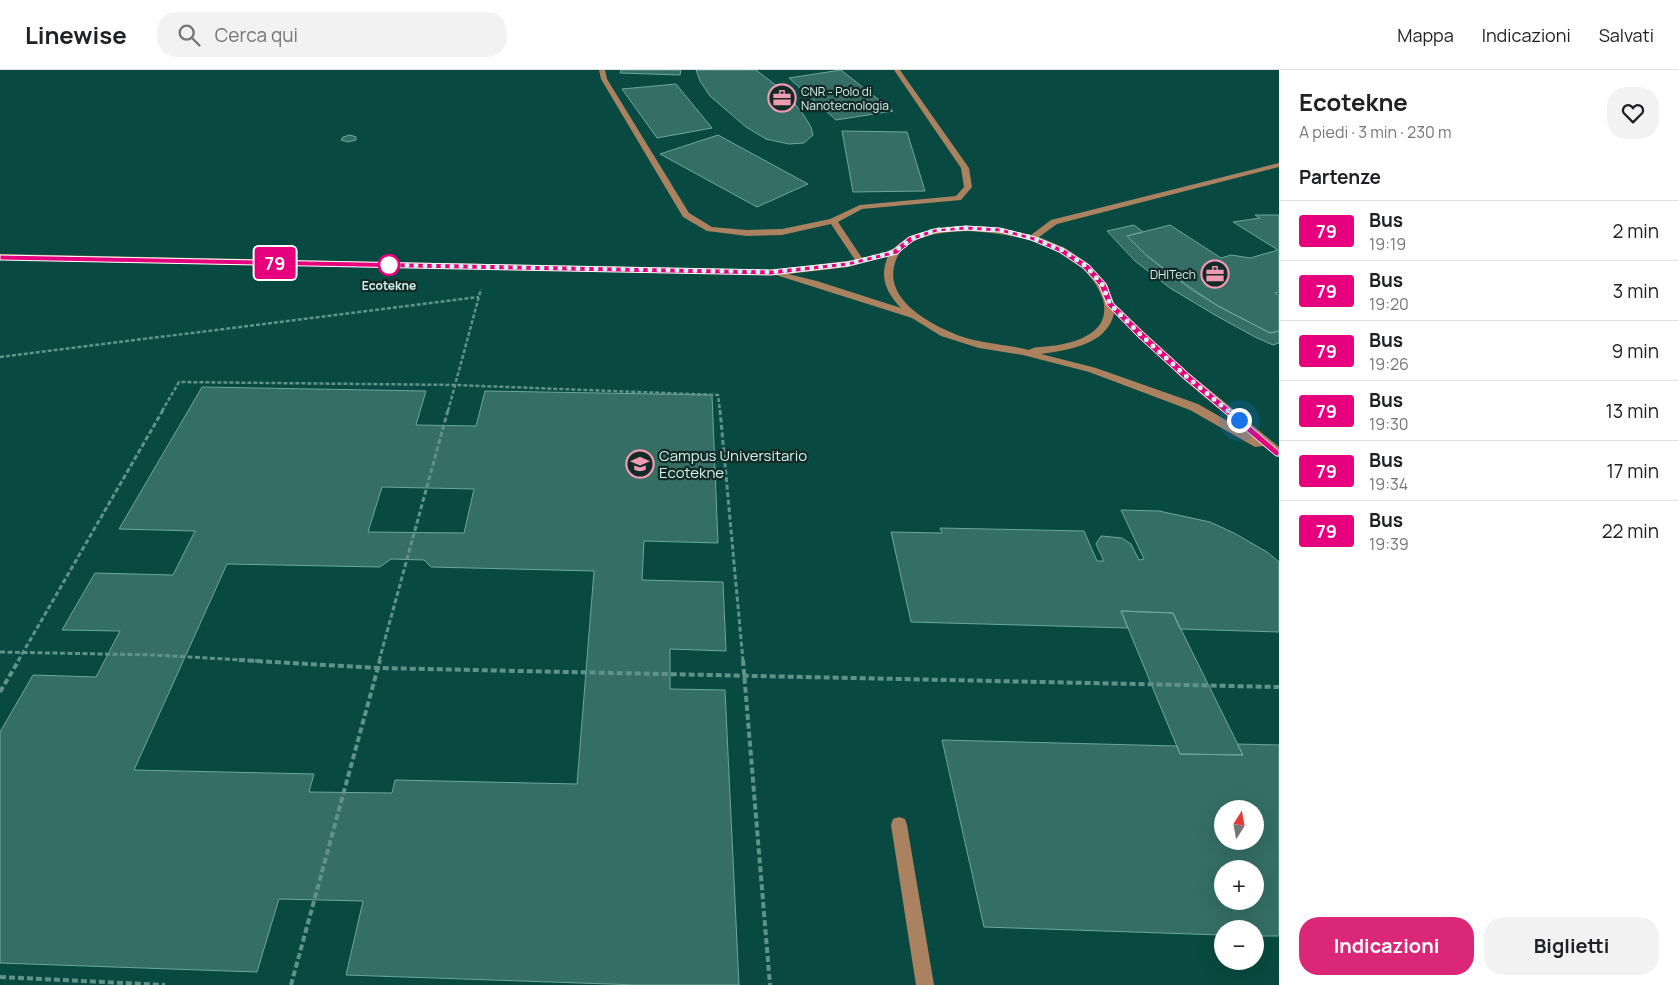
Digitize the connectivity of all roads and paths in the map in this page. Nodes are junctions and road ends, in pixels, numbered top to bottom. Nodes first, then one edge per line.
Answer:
1 (602, 70) edge
2 (896, 70) edge
3 (1279, 165) edge
4 (834, 221) junction
5 (1033, 238) junction
6 (894, 252) junction
7 (0, 258) edge
8 (860, 261) junction
9 (487, 267) junction
10 (771, 272) junction
11 (479, 297) junction
12 (1110, 304) junction
13 (915, 316) junction
14 (1023, 352) junction
15 (0, 357) edge
16 (455, 385) junction
17 (1279, 455) edge
18 (0, 652) edge
19 (24, 653) junction
20 (378, 668) junction
21 (743, 676) junction
22 (1279, 688) edge
23 (0, 692) edge
24 (899, 825) dead end
25 (0, 977) edge
26 (165, 985) edge
27 (291, 985) edge
28 (770, 985) edge
29 (924, 985) edge

1 - 4 lane
2 - 4 lane
3 - 5 lane
4 - 8 lane
5 - 6 lane
5 - 12 lane
6 - 8 lane
6 - 13 lane
7 - 9 lane
8 - 10 lane
9 - 10 lane
9 - 11 path
10 - 13 lane
11 - 15 path
11 - 16 path
12 - 14 lane
12 - 17 lane
13 - 14 lane
14 - 17 lane
16 - 19 path
16 - 20 path
16 - 21 path
18 - 19 path
19 - 20 path
19 - 23 path
20 - 21 path
20 - 27 path
21 - 22 path
21 - 28 path
24 - 29 lane
25 - 26 path

